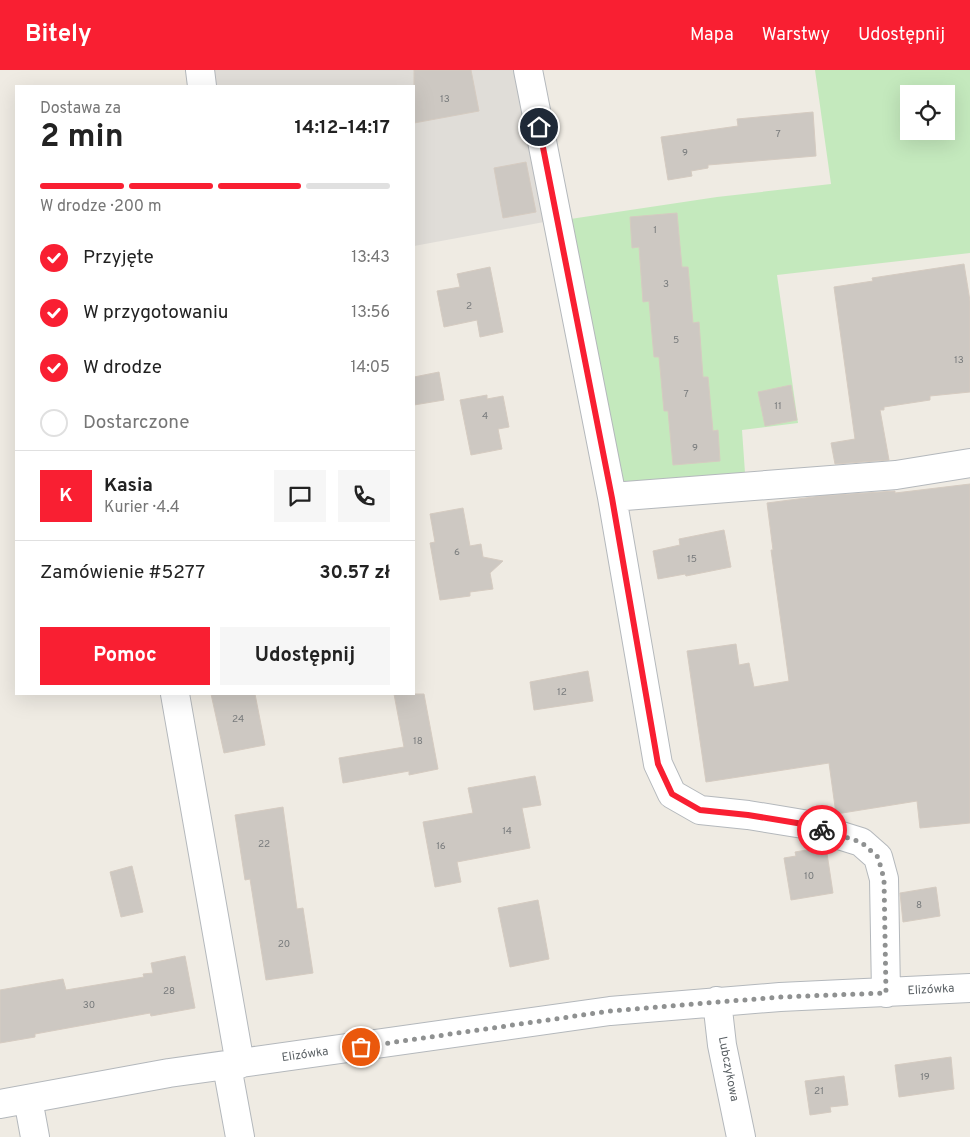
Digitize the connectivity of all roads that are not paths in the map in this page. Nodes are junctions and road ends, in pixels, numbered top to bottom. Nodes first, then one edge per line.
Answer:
1 (200, 70) edge
2 (528, 70) edge
3 (202, 85) edge
4 (970, 463) edge
5 (612, 498) junction
6 (175, 695) edge
7 (970, 988) edge
8 (886, 993) junction
9 (717, 1002) junction
10 (233, 1065) junction
11 (28, 1099) junction
12 (0, 1104) edge
13 (35, 1137) edge
14 (240, 1137) edge
15 (741, 1137) edge

1 - 3 street
2 - 5 street
4 - 5 street
5 - 8 street
6 - 10 street
7 - 8 street, Elizówka
8 - 9 street, Elizówka
9 - 10 street, Elizówka
9 - 15 street, Lubczykowa
10 - 11 street, Elizówka
10 - 14 street
11 - 12 street, Elizówka
11 - 13 street

